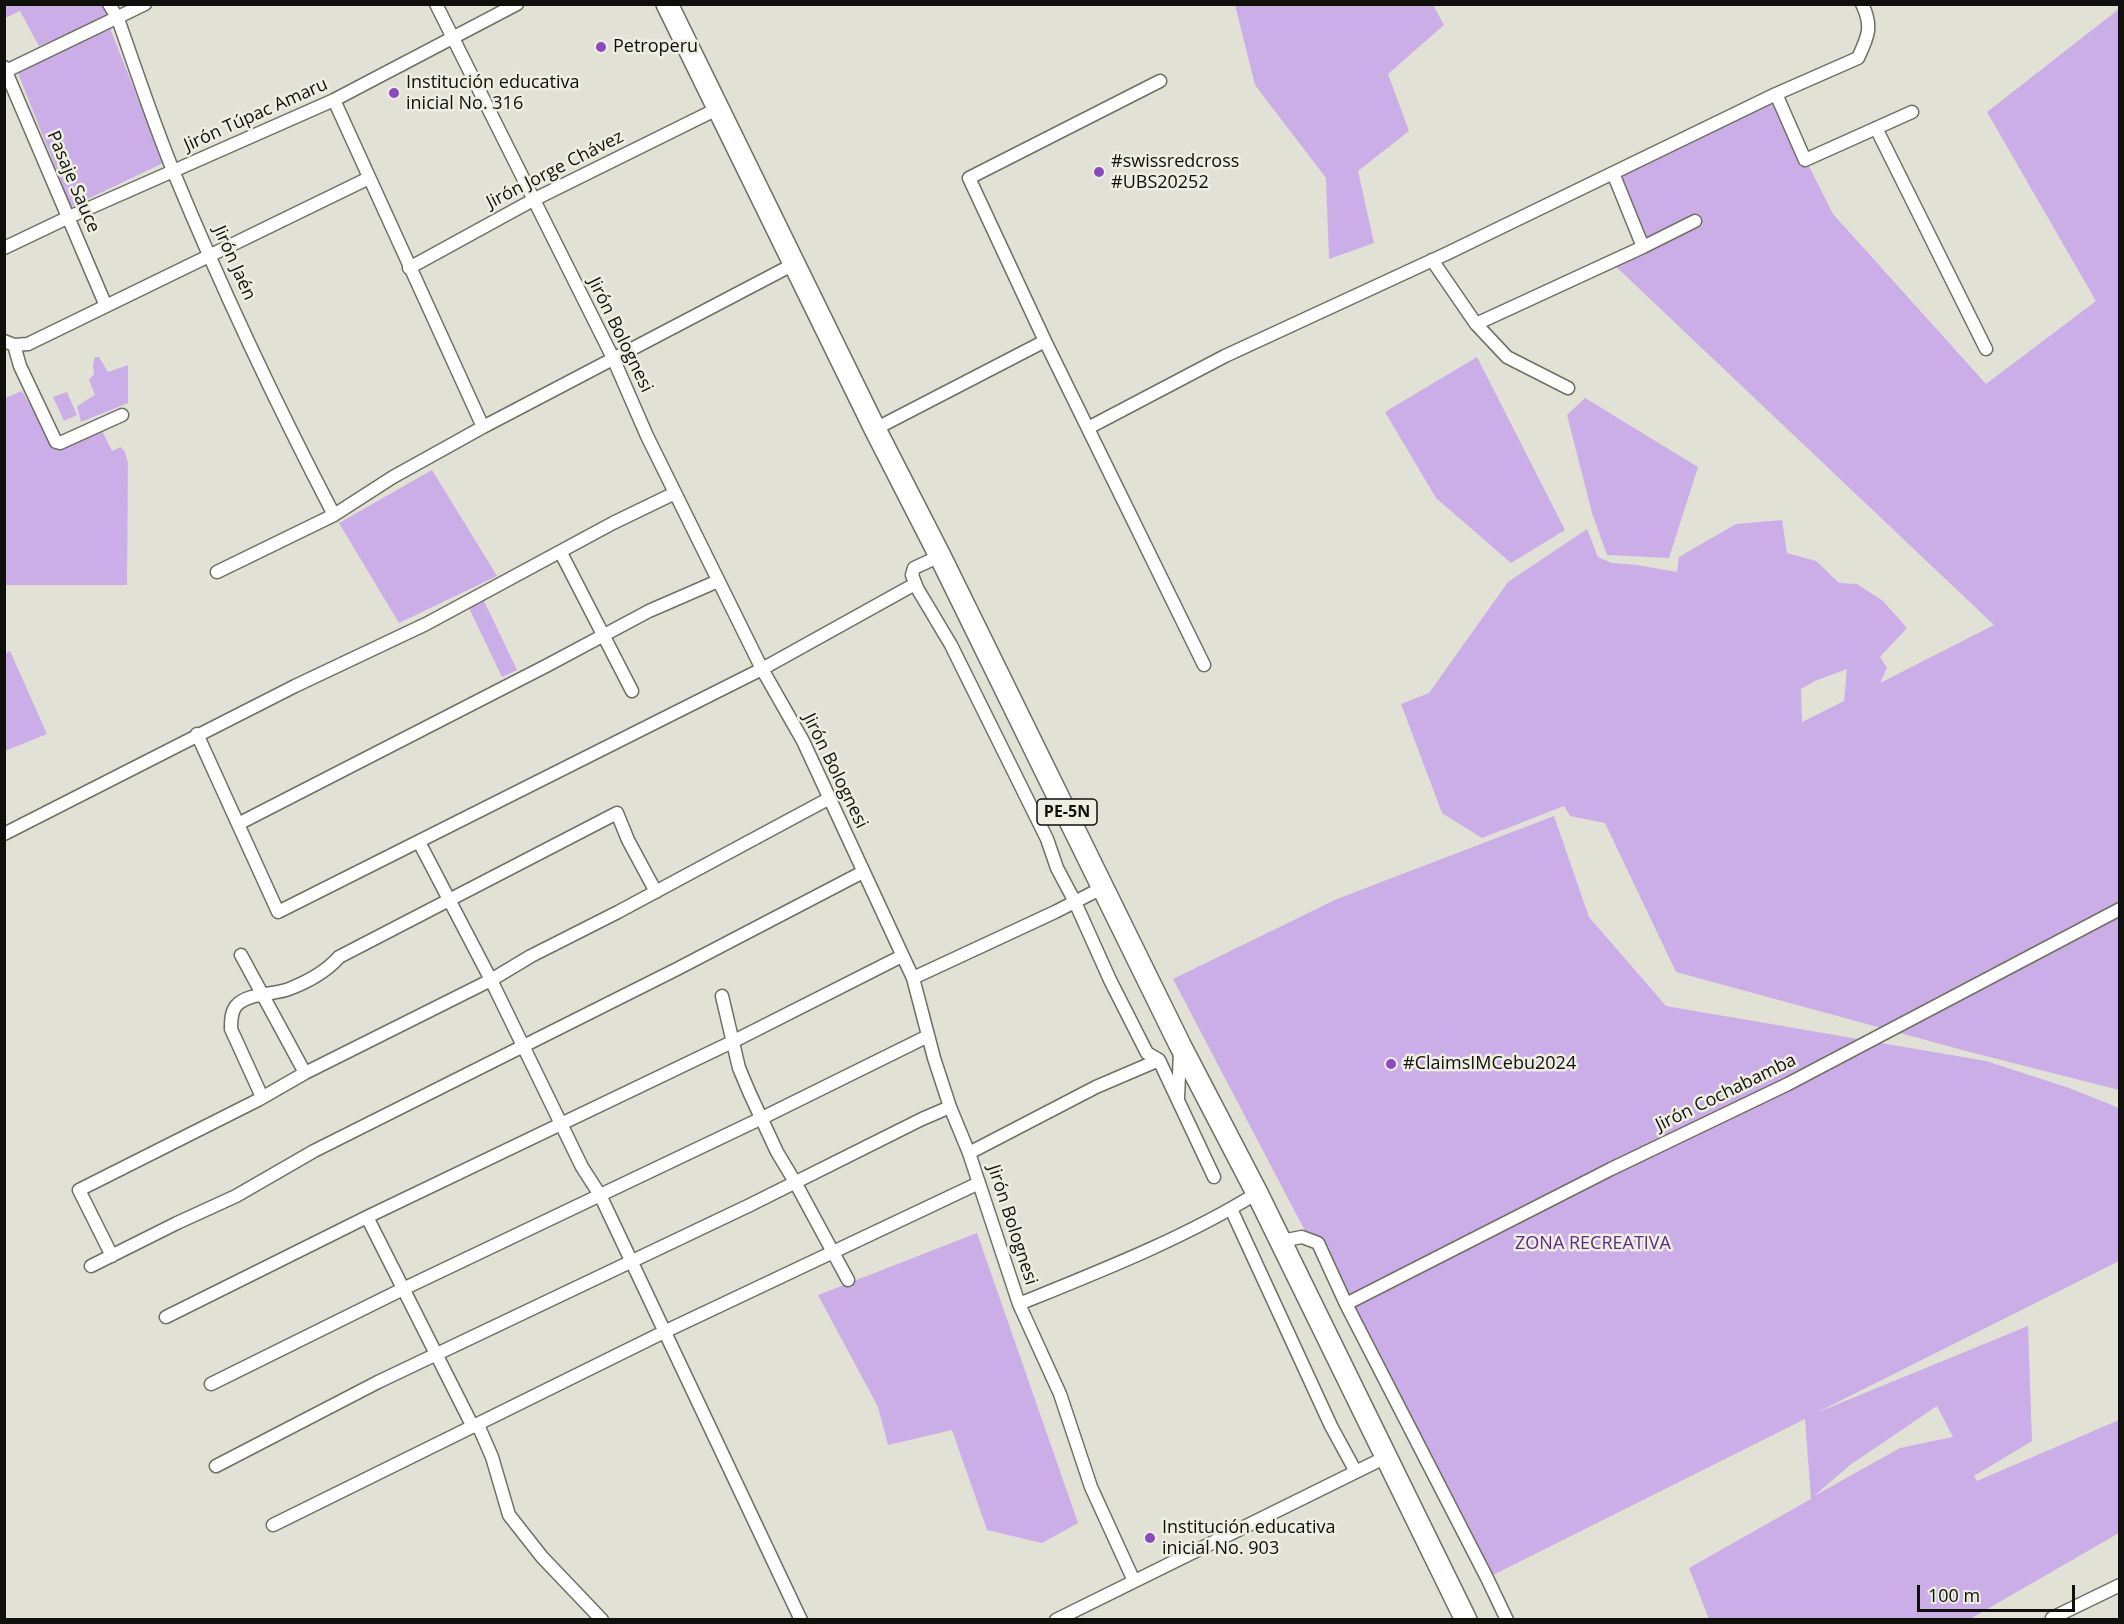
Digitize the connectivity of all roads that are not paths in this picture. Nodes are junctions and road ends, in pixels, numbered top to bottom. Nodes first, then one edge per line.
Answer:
1 (110, 4) edge
2 (145, 4) edge
3 (435, 4) edge
4 (517, 4) edge
5 (667, 4) edge
6 (1862, 4) edge
7 (117, 19) junction
8 (453, 38) junction
9 (5, 70) edge
10 (1160, 81) dead end
11 (1776, 94) junction
12 (334, 100) junction
13 (719, 108) junction
14 (1912, 112) dead end
15 (1876, 128) junction
16 (174, 171) junction
17 (1613, 173) junction
18 (369, 178) junction
19 (533, 200) junction
20 (69, 218) junction
21 (1695, 221) dead end
22 (1643, 246) junction
23 (4, 248) edge
24 (210, 256) junction
25 (1432, 260) junction
26 (794, 264) junction
27 (409, 268) junction
28 (106, 306) junction
29 (1476, 324) junction
30 (1045, 341) junction
31 (10, 343) edge
32 (1986, 349) dead end
33 (613, 358) junction
34 (1568, 388) dead end
35 (122, 415) dead end
36 (483, 428) junction
37 (1088, 428) junction
38 (875, 429) junction
39 (675, 493) junction
40 (334, 515) junction
41 (561, 553) junction
42 (940, 556) junction
43 (217, 572) dead end
44 (718, 581) junction
45 (915, 584) junction
46 (602, 634) junction
47 (1204, 665) dead end
48 (762, 669) junction
49 (632, 691) dead end
50 (197, 734) junction
51 (830, 798) junction
52 (238, 824) junction
53 (4, 834) edge
54 (419, 842) junction
55 (863, 872) junction
56 (1104, 887) junction
57 (656, 892) junction
58 (449, 901) junction
59 (1075, 902) junction
60 (2120, 909) edge
61 (241, 955) dead end
62 (902, 956) junction
63 (913, 978) junction
64 (491, 980) junction
65 (263, 995) junction
66 (722, 996) dead end
67 (928, 1036) junction
68 (732, 1042) junction
69 (1180, 1045) junction
70 (523, 1046) junction
71 (1159, 1060) junction
72 (305, 1073) junction
73 (262, 1097) junction
74 (1178, 1099) junction
75 (950, 1107) junction
76 (762, 1118) junction
77 (561, 1125) junction
78 (969, 1153) junction
79 (1214, 1177) dead end
80 (795, 1182) junction
81 (979, 1183) junction
82 (1257, 1193) junction
83 (600, 1195) junction
84 (1231, 1209) junction
85 (367, 1217) junction
86 (1281, 1241) junction
87 (833, 1251) junction
88 (112, 1256) junction
89 (630, 1260) junction
90 (91, 1266) dead end
91 (848, 1280) dead end
92 (403, 1289) junction
93 (1019, 1304) junction
94 (1346, 1304) junction
95 (166, 1317) dead end
96 (664, 1332) junction
97 (435, 1356) junction
98 (212, 1384) dead end
99 (476, 1426) junction
100 (1386, 1457) junction
101 (216, 1466) dead end
102 (1356, 1472) junction
103 (273, 1525) dead end
104 (1134, 1581) junction
105 (2120, 1585) edge
106 (1465, 1619) edge
107 (602, 1620) edge
108 (801, 1620) edge
109 (1056, 1620) edge
110 (1507, 1620) edge
111 (2053, 1620) edge

1 - 7 street, Jirón Jaén
2 - 7 street
3 - 8 street, Jirón Bolognesi
4 - 8 street, Jirón Túpac Amaru
5 - 13 highway, PE-5N
6 - 11 street
7 - 9 street
7 - 16 street, Jirón Jaén
8 - 12 street, Jirón Túpac Amaru
8 - 19 street, Jirón Bolognesi
9 - 20 street, Pasaje Sauce
10 - 30 street
11 - 15 street
11 - 17 street
12 - 16 street, Jirón Túpac Amaru
12 - 18 street
13 - 19 street, Jirón Jorge Chávez
13 - 26 highway, PE-5N
14 - 15 street
15 - 32 street
16 - 20 street, Jirón Túpac Amaru
16 - 24 street, Jirón Jaén
17 - 22 street
17 - 25 street
18 - 24 street
18 - 27 street
19 - 27 street, Jirón Jorge Chávez
19 - 33 street, Jirón Bolognesi
20 - 23 street, Jirón Túpac Amaru
20 - 28 street, Pasaje Sauce
21 - 22 street
22 - 29 street
24 - 28 street
24 - 40 street, Jirón Jaén
25 - 29 street
25 - 37 street
26 - 33 street
26 - 38 highway, PE-5N
27 - 36 street
28 - 31 street
29 - 34 street
30 - 37 street
30 - 38 street
31 - 35 street
33 - 36 street
33 - 39 street, Jirón Bolognesi
36 - 40 street
37 - 47 street
38 - 42 highway, PE-5N
39 - 41 street
39 - 44 street, Jirón Bolognesi
40 - 43 street
41 - 46 street
41 - 50 street
42 - 45 street
42 - 56 highway, PE-5N
44 - 46 street
44 - 48 street, Jirón Bolognesi
45 - 48 street
45 - 59 street
46 - 49 street
46 - 52 street
48 - 51 street, Jirón Bolognesi
48 - 54 street
50 - 52 street
50 - 53 street
51 - 55 street, Jirón Bolognesi
51 - 57 street
52 - 54 street
54 - 58 street
55 - 62 street, Jirón Bolognesi
55 - 70 street
56 - 59 street
56 - 69 highway, PE-5N
57 - 58 street
57 - 64 street
58 - 64 street
58 - 65 street
59 - 63 street
59 - 71 street
60 - 94 street, Jirón Cochabamba
61 - 65 street
62 - 63 street, Jirón Bolognesi
62 - 68 street
63 - 67 street, Jirón Bolognesi
64 - 70 street
64 - 72 street
65 - 72 street
65 - 73 street
66 - 68 street
67 - 75 street, Jirón Bolognesi
67 - 76 street
68 - 76 street
68 - 77 street
69 - 74 street
69 - 82 highway, PE-5N
70 - 77 street
70 - 88 street
71 - 74 street
71 - 78 street
72 - 73 street
73 - 88 street
74 - 79 street
75 - 78 street, Jirón Bolognesi
75 - 80 street
76 - 80 street
76 - 83 street
77 - 83 street
77 - 85 street
78 - 81 street, Jirón Bolognesi
80 - 87 street
80 - 89 street
81 - 87 street
81 - 93 street, Jirón Bolognesi
82 - 84 street
82 - 86 highway, PE-5N
83 - 89 street
83 - 92 street
84 - 93 street
84 - 102 street
85 - 92 street
85 - 95 street
86 - 94 street
86 - 100 highway, PE-5N
87 - 91 street
87 - 96 street
88 - 90 street
89 - 96 street
89 - 97 street
92 - 97 street
92 - 98 street
93 - 104 street, Jirón Bolognesi
94 - 110 street
96 - 99 street
96 - 108 street
97 - 99 street
97 - 101 street
99 - 103 street
99 - 107 street
100 - 102 street
100 - 106 highway, PE-5N
102 - 104 street
104 - 109 street
105 - 111 street

